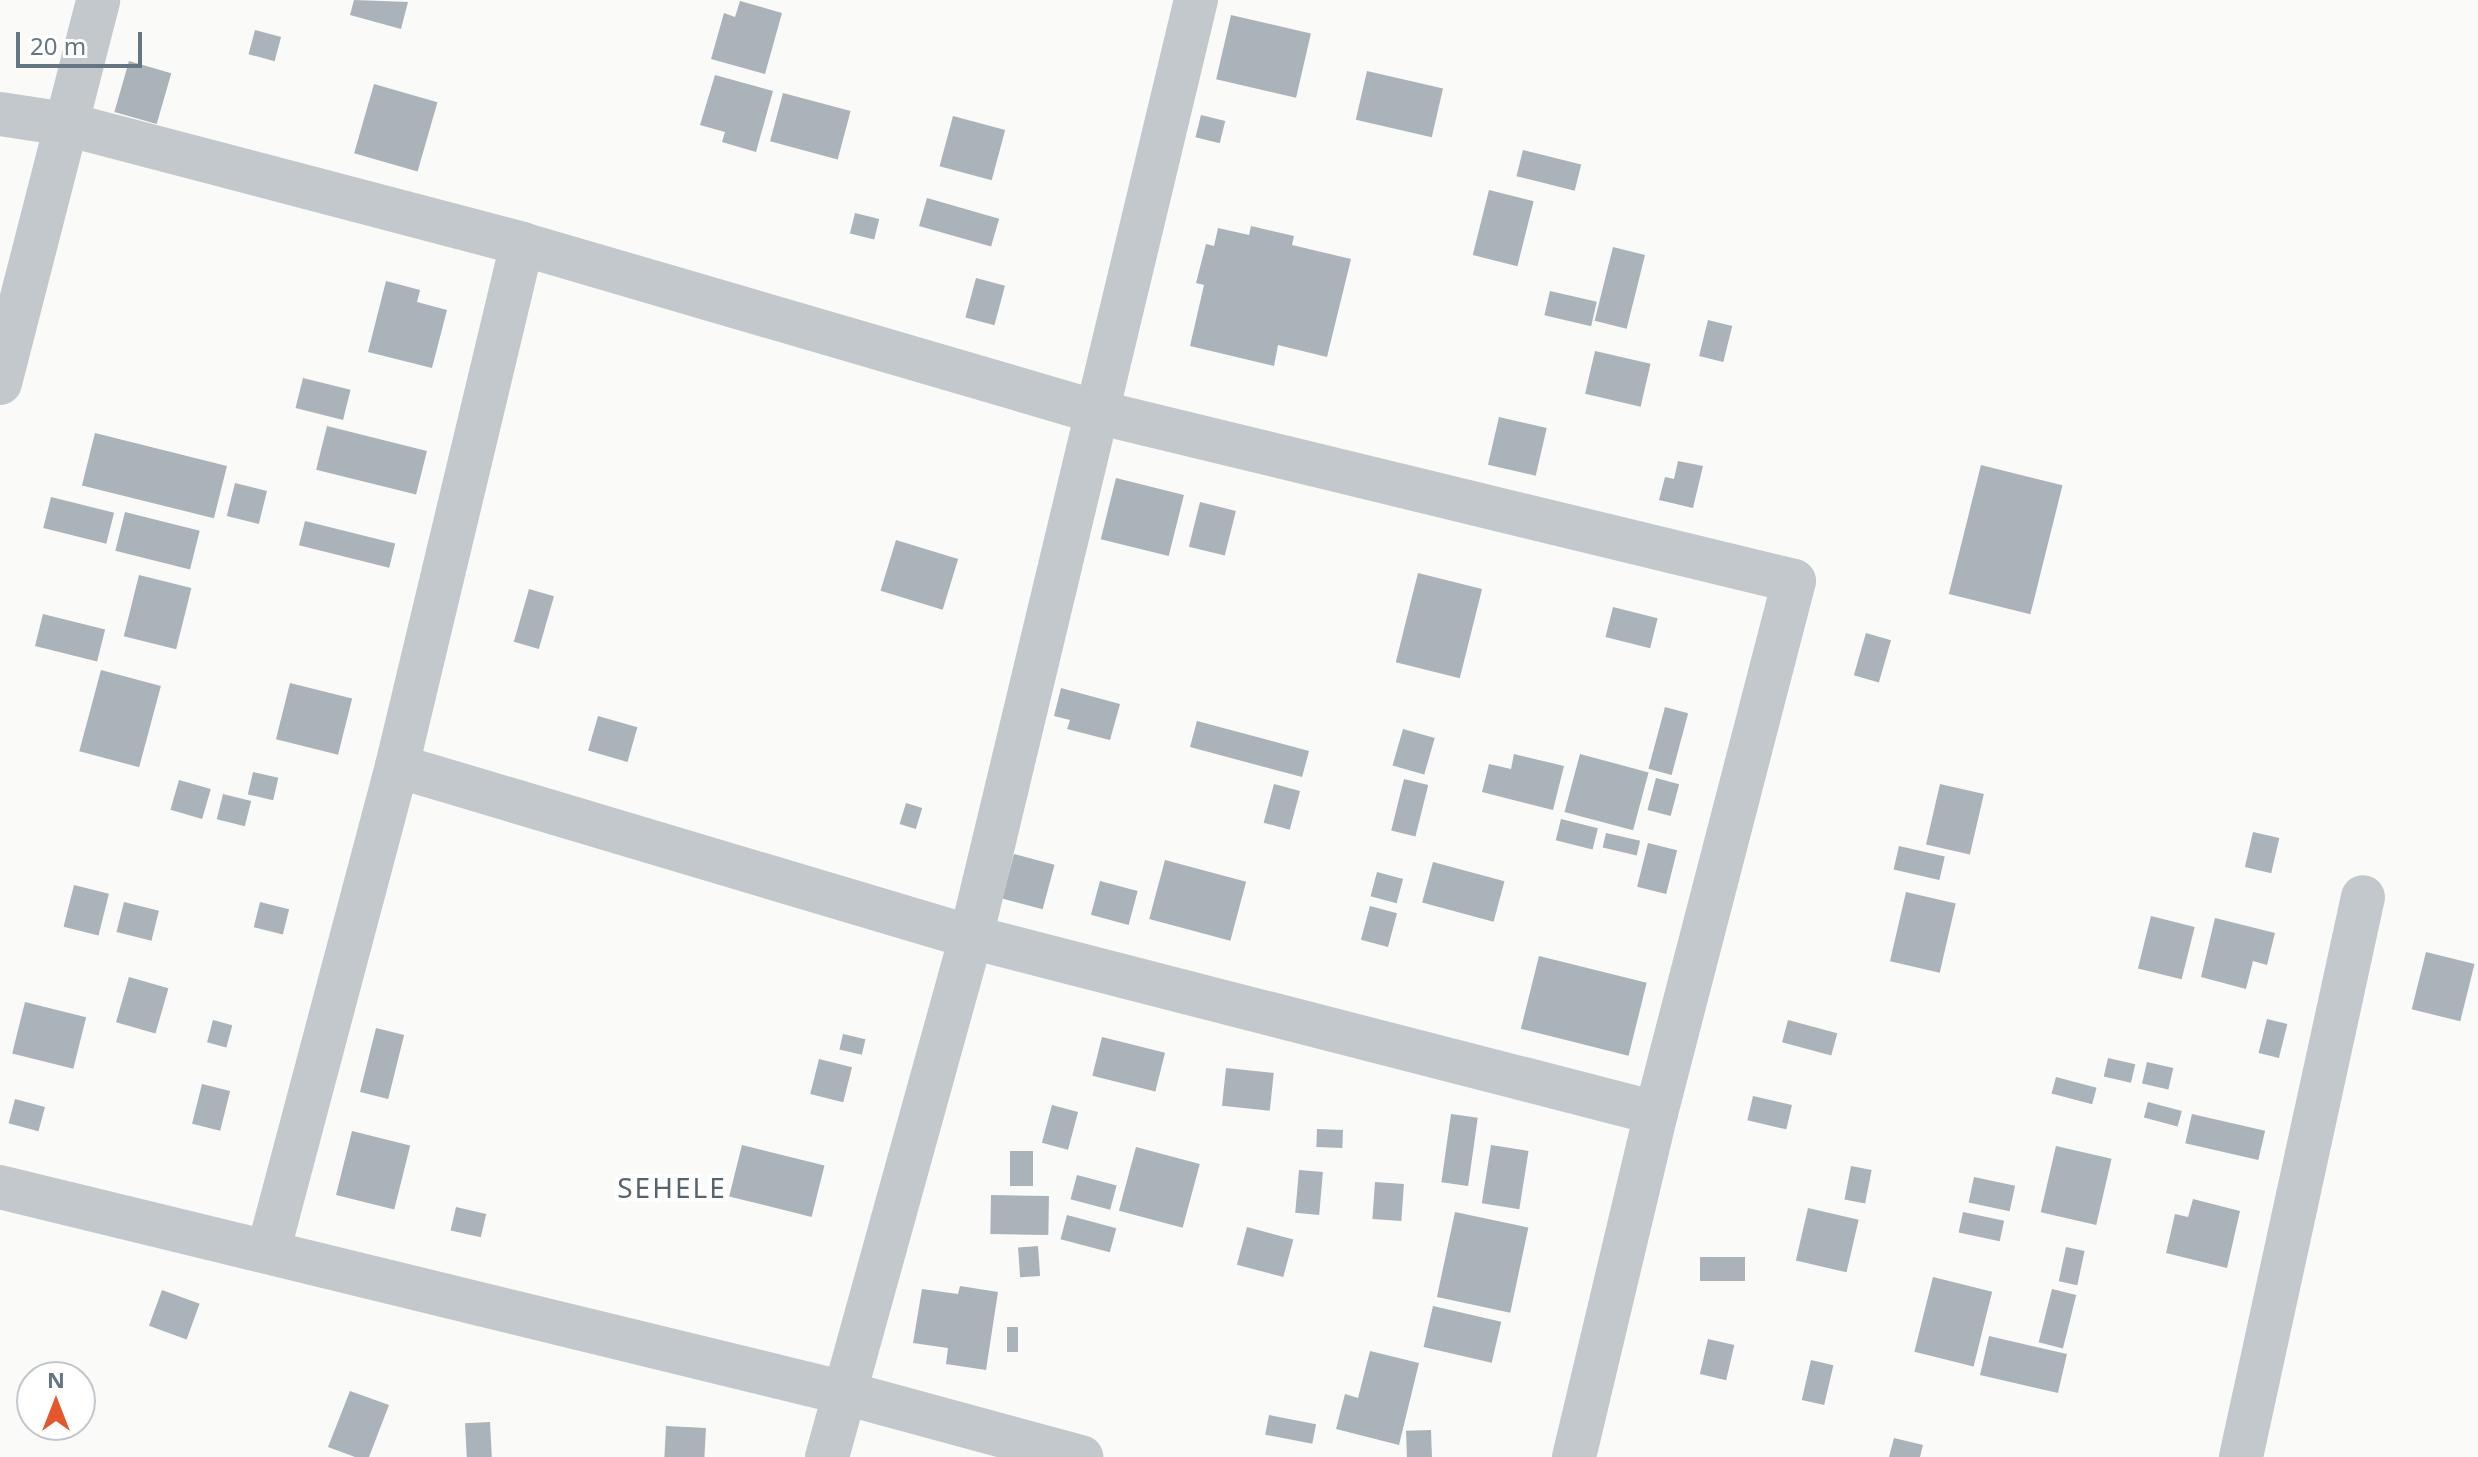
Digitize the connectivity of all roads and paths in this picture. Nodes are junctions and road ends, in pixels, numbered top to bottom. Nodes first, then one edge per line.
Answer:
1 (98, 0) edge
2 (1196, 0) edge
3 (0, 114) edge
4 (66, 124) junction
5 (522, 244) junction
6 (0, 383) edge
7 (1097, 412) junction
8 (397, 766) junction
9 (2363, 897) dead end
10 (971, 937) junction
11 (1656, 1113) junction
12 (0, 1187) edge
13 (268, 1252) junction
14 (845, 1393) junction
15 (827, 1457) edge
16 (1081, 1457) edge
17 (1574, 1457) edge
18 (2241, 1457) edge

1 - 4 street
2 - 7 street
3 - 4 street
4 - 5 street
4 - 6 street
5 - 7 street
5 - 8 street
7 - 10 street
7 - 11 street
8 - 10 street
8 - 13 street
9 - 18 street
10 - 11 street
10 - 14 street
11 - 17 street
12 - 13 street
13 - 14 street
14 - 15 street
14 - 16 street

